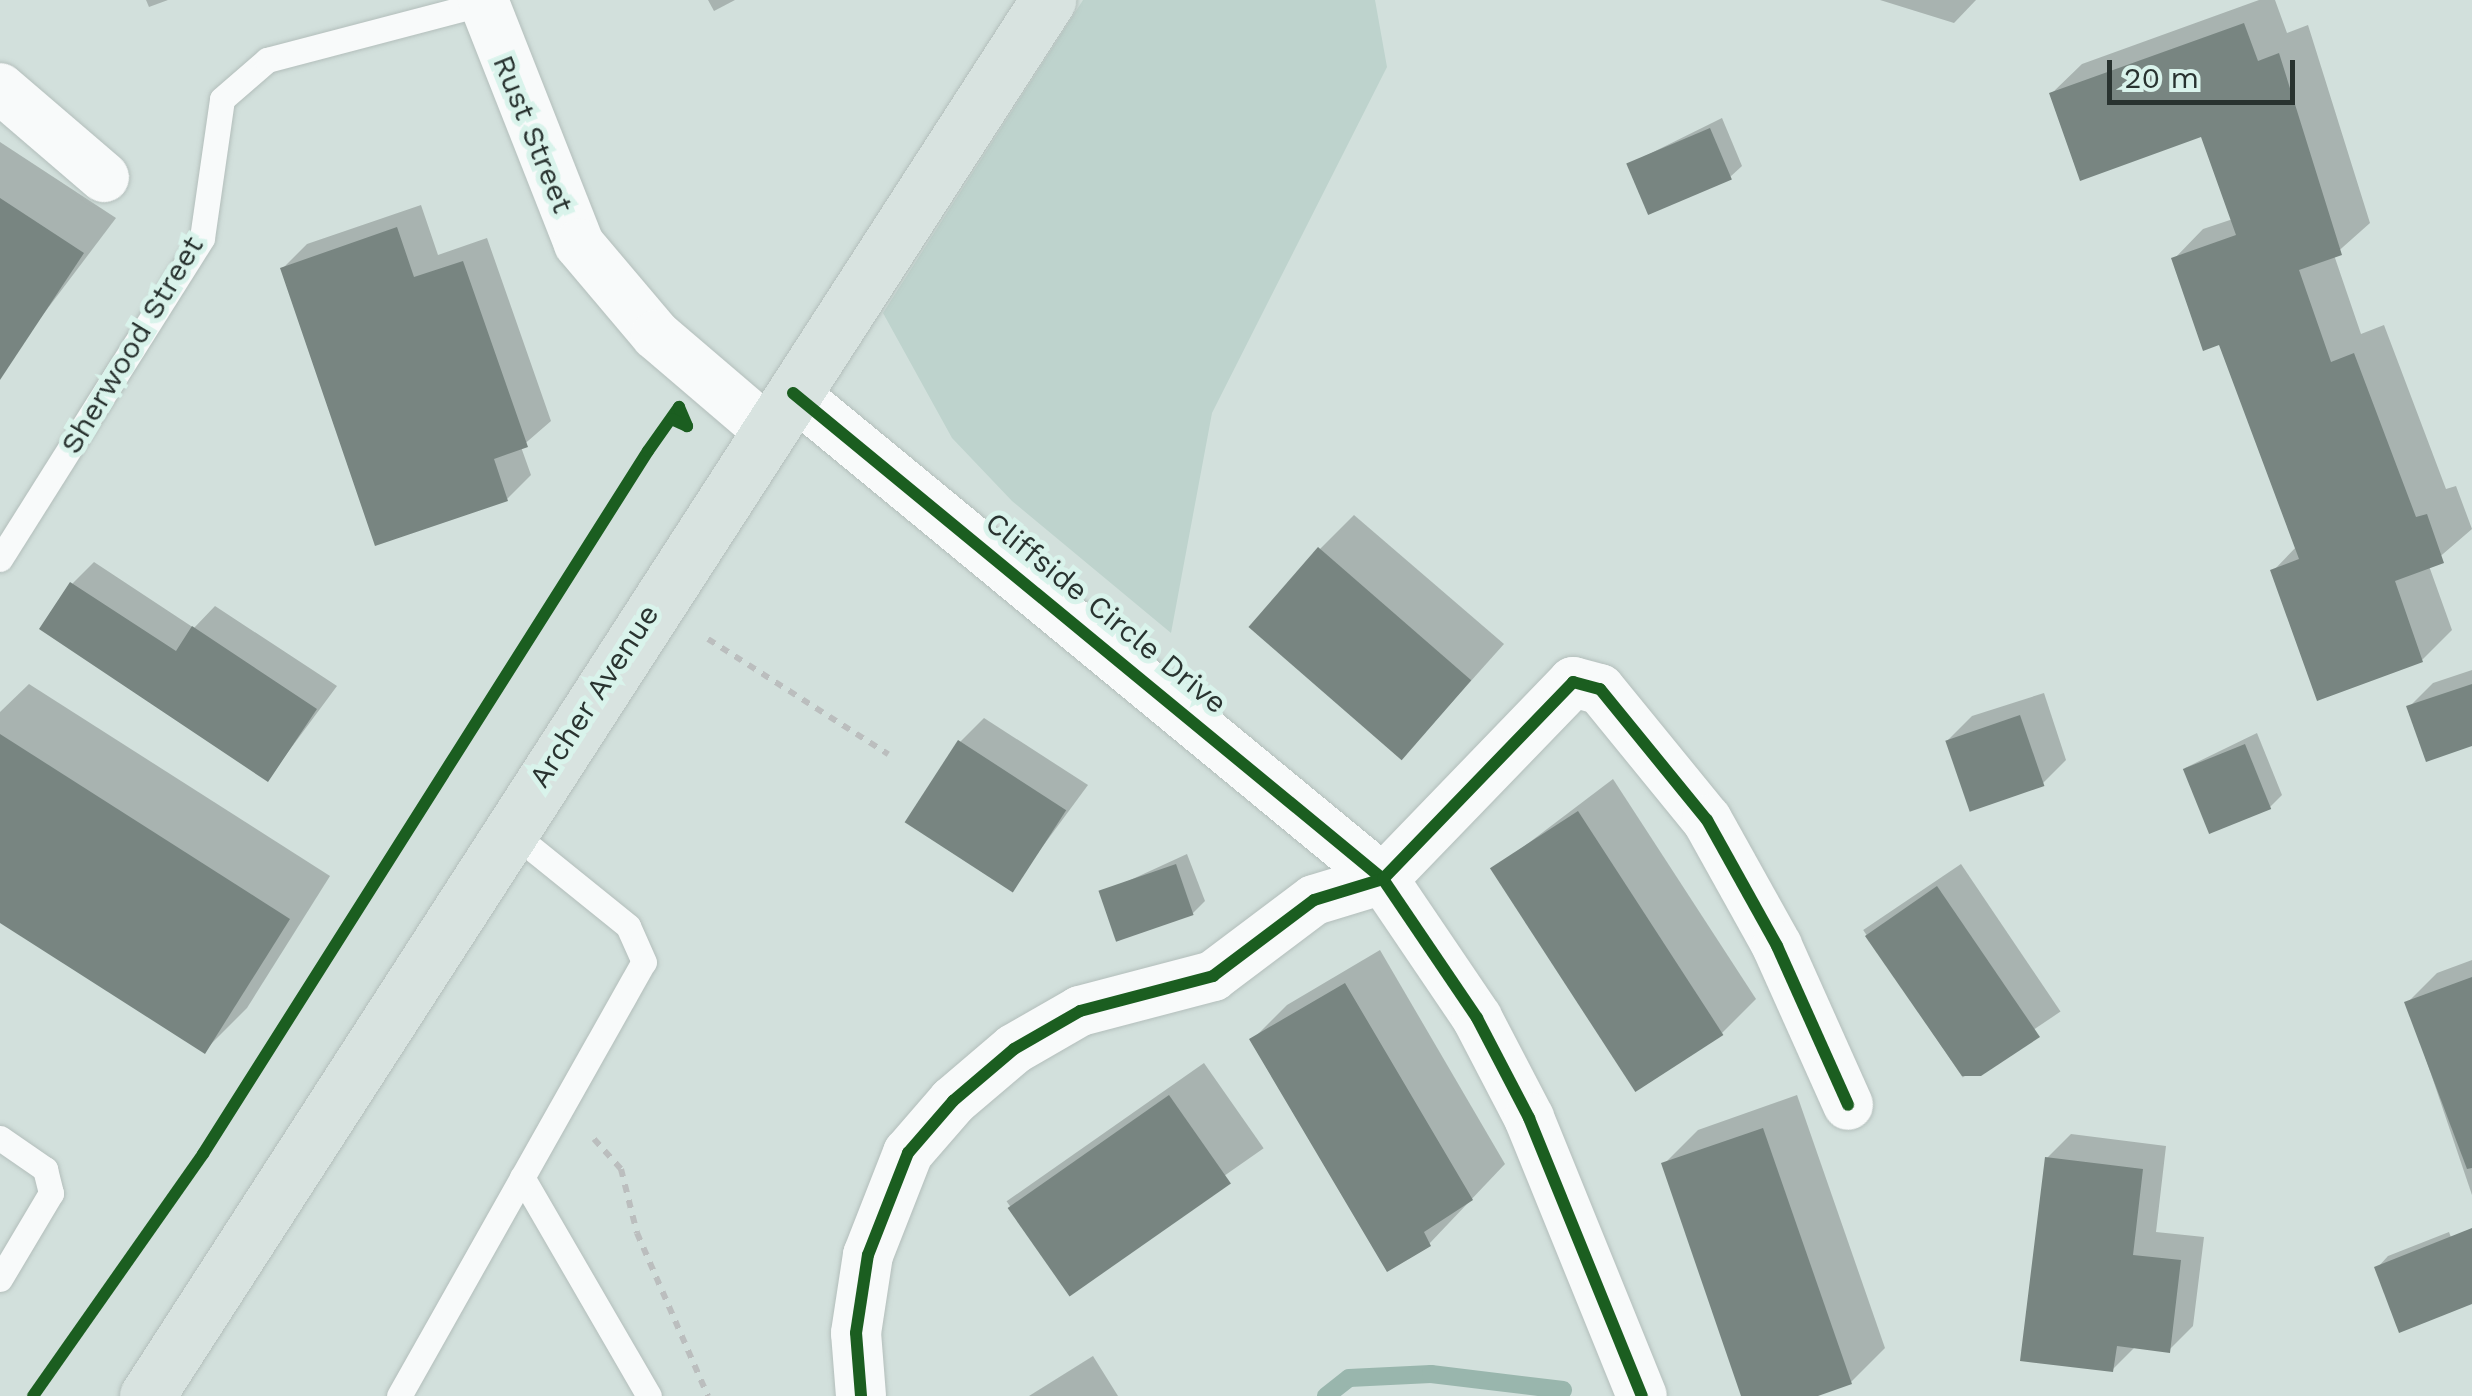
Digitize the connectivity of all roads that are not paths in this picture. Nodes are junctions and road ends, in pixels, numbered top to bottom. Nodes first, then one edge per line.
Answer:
1 (1048, 0) edge
2 (483, 2) edge
3 (0, 88) edge
4 (104, 177) dead end
5 (780, 411) junction
6 (0, 559) edge
7 (508, 829) junction
8 (1383, 879) junction
9 (1848, 1105) dead end
10 (0, 1138) edge
11 (522, 1177) junction
12 (0, 1279) edge
13 (147, 1396) edge
14 (399, 1396) edge
15 (650, 1396) edge
16 (860, 1396) edge
17 (1642, 1396) edge

1 - 5 main road, Archer Avenue
2 - 5 street, Rust Street
2 - 6 lane, Sherwood Street
3 - 4 street
5 - 7 main road, Archer Avenue
5 - 8 street, Cliffside Circle Drive
7 - 11 lane
7 - 13 main road, Archer Avenue
8 - 9 street
8 - 16 street
8 - 17 street, Cliffside Circle Drive
10 - 12 lane
11 - 14 lane
11 - 15 lane

